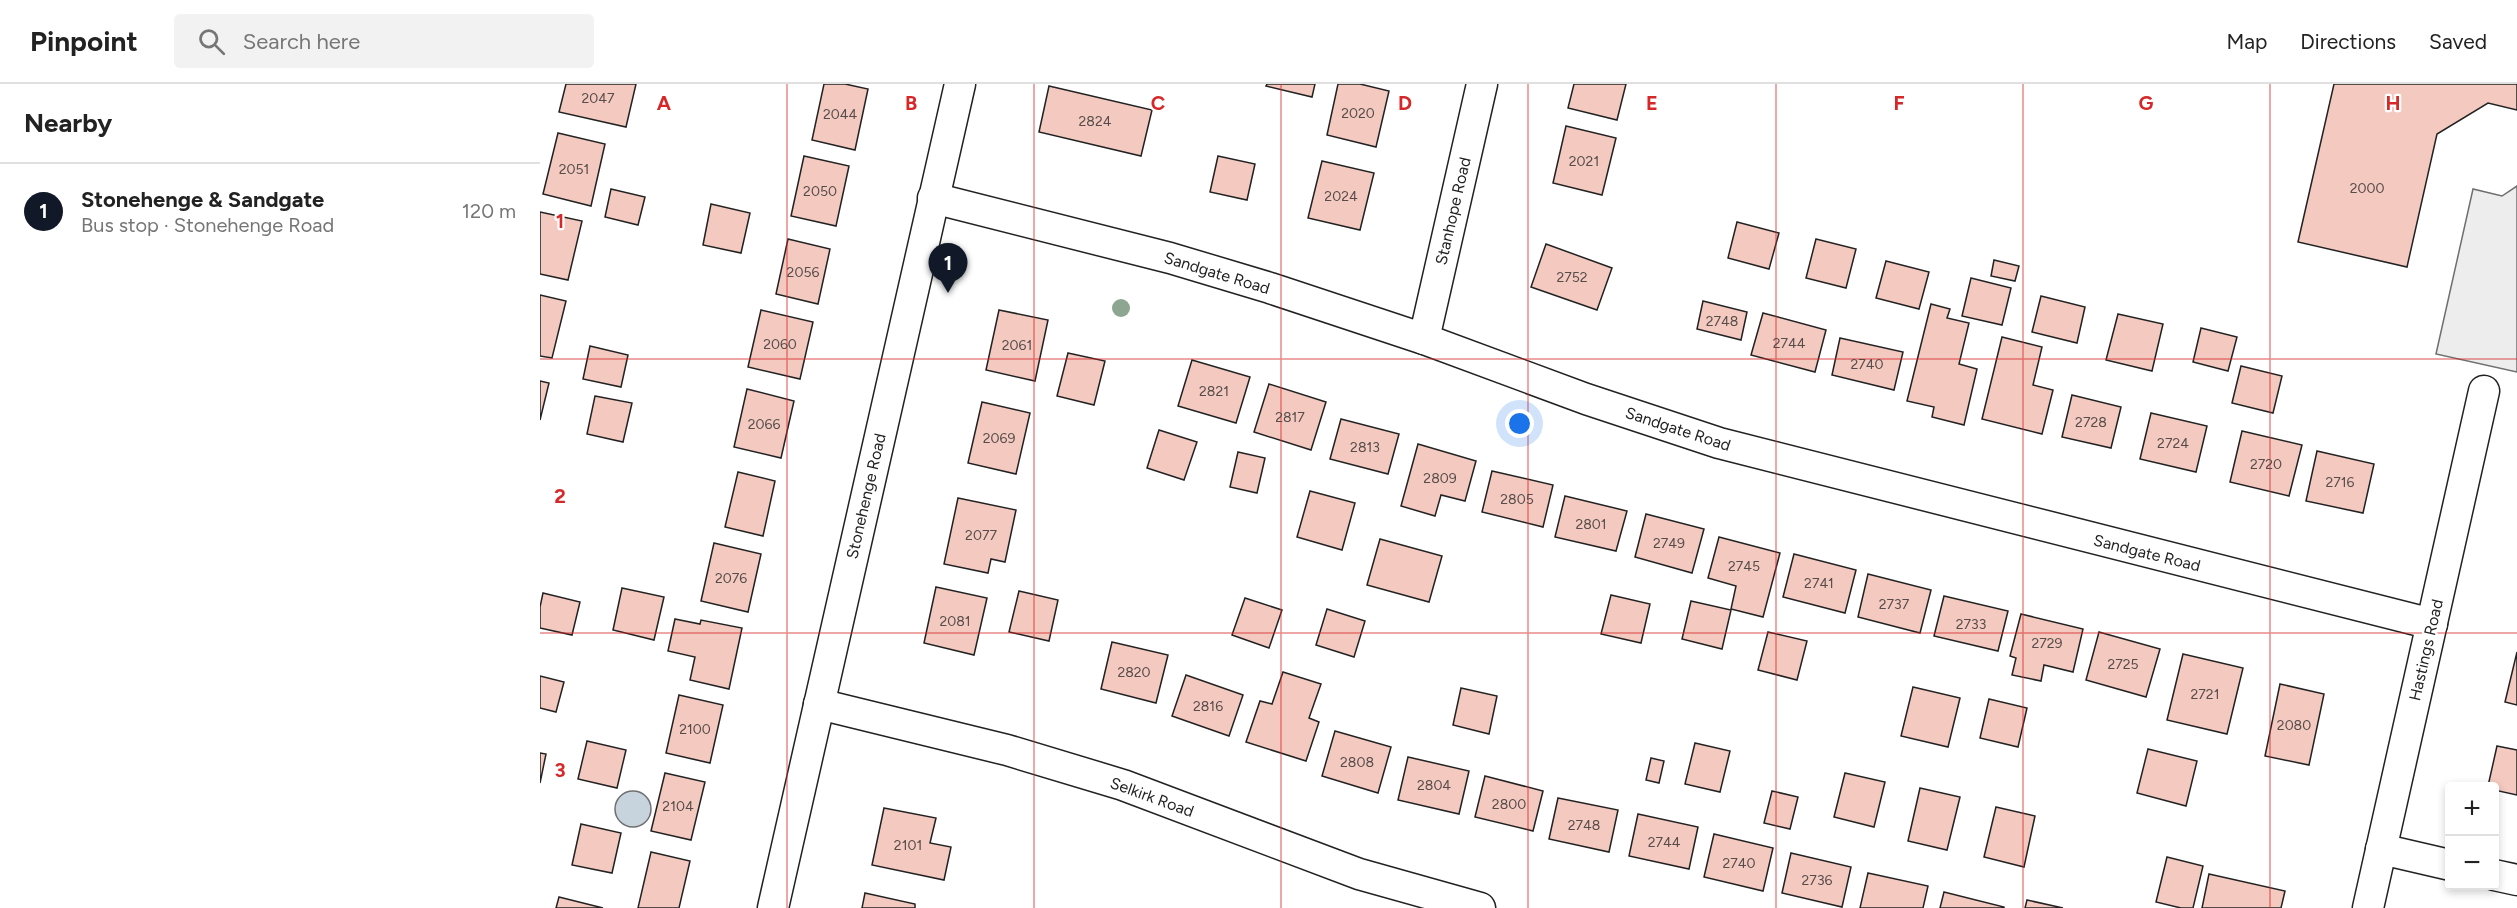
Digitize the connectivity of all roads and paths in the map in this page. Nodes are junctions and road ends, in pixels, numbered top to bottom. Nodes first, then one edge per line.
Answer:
1 (960, 84) edge
2 (1482, 84) edge
3 (933, 198) junction
4 (1424, 339) junction
5 (2484, 391) dead end
6 (2432, 624) junction
7 (819, 704) junction
8 (2381, 849) junction
9 (2445, 864) edge
10 (2499, 876) edge
11 (2517, 880) edge
12 (773, 908) edge
13 (1480, 908) edge
14 (2368, 908) edge

1 - 3 street, Stonehenge Road
2 - 4 street, Stanhope Road
3 - 4 street, Sandgate Road
3 - 7 street, Stonehenge Road
4 - 6 street, Sandgate Road
5 - 6 street, Hastings Road
6 - 8 street, Hastings Road
7 - 12 street, Stonehenge Road
7 - 13 street, Selkirk Road
8 - 9 street
8 - 14 street, Hastings Road
10 - 11 street

